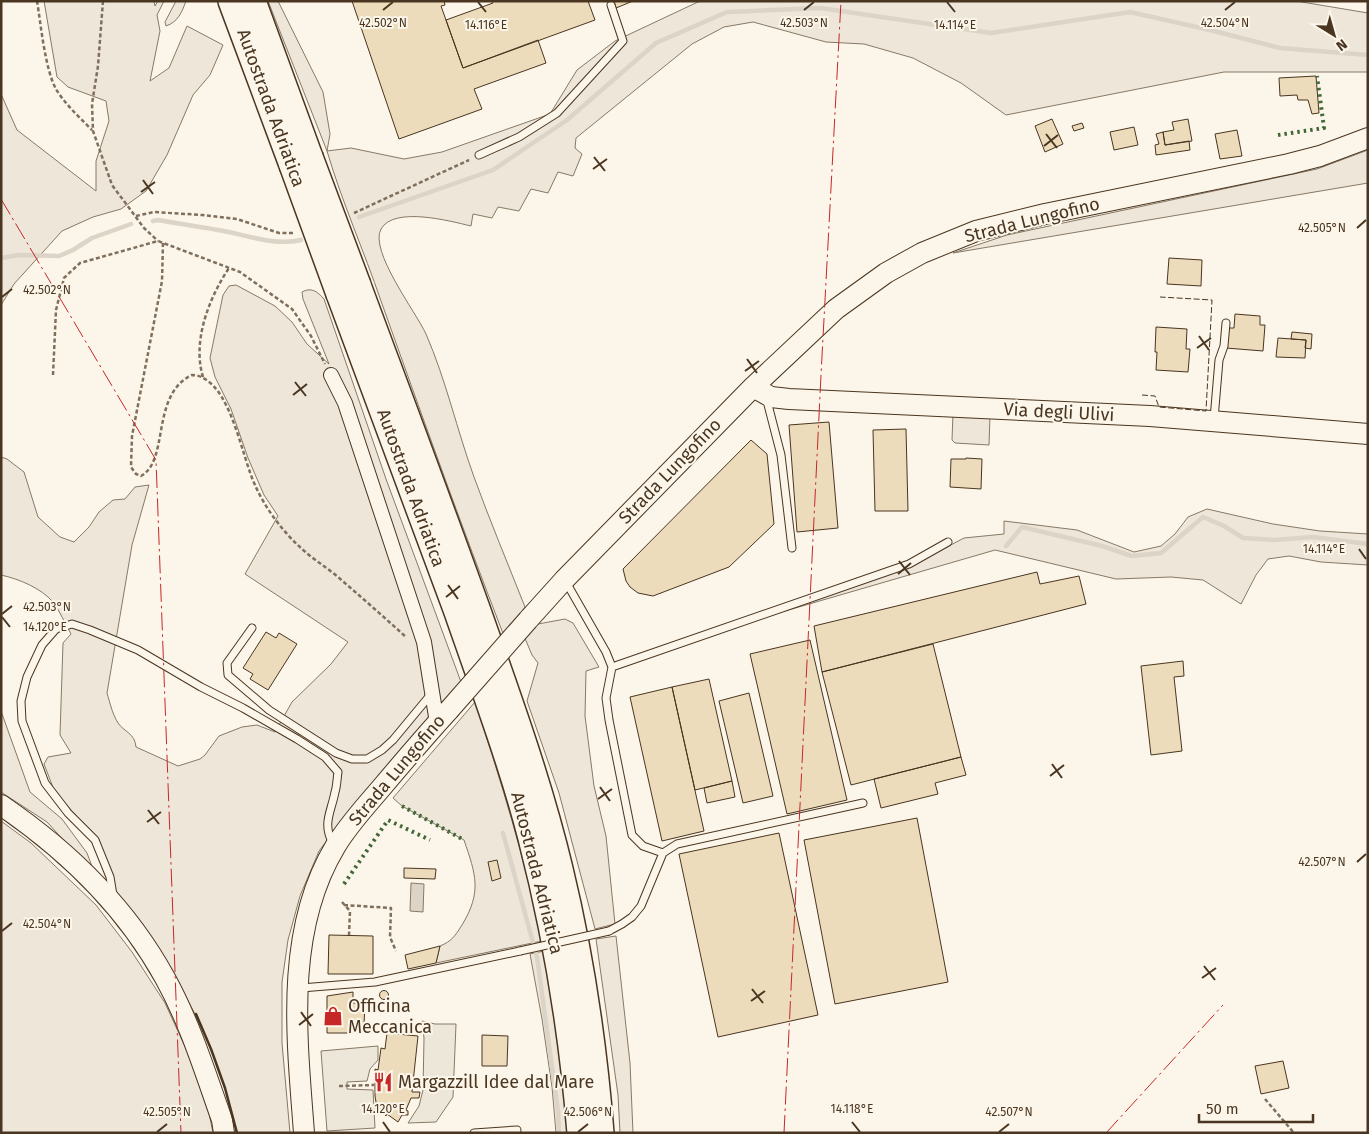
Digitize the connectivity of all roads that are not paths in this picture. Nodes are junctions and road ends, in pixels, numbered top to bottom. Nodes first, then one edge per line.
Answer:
1 (231, 1) edge
2 (253, 1) edge
3 (610, 5) dead end
4 (1368, 138) edge
5 (479, 155) road end
6 (301, 161) junction
7 (348, 290) junction
8 (1226, 323) dead end
9 (331, 375) road end
10 (759, 391) junction
11 (1214, 422) junction
12 (1368, 434) edge
13 (948, 542) dead end
14 (792, 548) dead end
15 (564, 580) junction
16 (252, 628) dead end
17 (612, 667) junction
18 (433, 693) junction
19 (443, 716) junction
20 (863, 803) dead end
21 (1, 805) edge
22 (335, 847) junction
23 (663, 853) junction
24 (114, 906) junction
25 (298, 988) junction
26 (517, 1130) dead end
27 (224, 1133) edge
28 (304, 1133) edge
29 (474, 1133) edge
30 (580, 1133) edge
31 (601, 1133) edge

1 - 6 highway, Autostrada Adriatica
2 - 6 highway, Autostrada Adriatica
3 - 5 lane
4 - 10 main road, Strada Lungofino
6 - 7 highway, Autostrada Adriatica, bridge
7 - 30 highway, Autostrada Adriatica
7 - 31 highway, Autostrada Adriatica
8 - 11 lane
9 - 18 street
10 - 11 main road, Via degli Ulivi
10 - 14 lane
10 - 15 main road, Strada Lungofino
11 - 12 main road, Via degli Ulivi
13 - 17 lane
15 - 17 lane
15 - 19 main road, Strada Lungofino, bridge
16 - 18 lane
17 - 23 lane
18 - 19 street
19 - 22 main road, Strada Lungofino
20 - 23 lane
21 - 24 main road
22 - 24 lane
22 - 25 main road, Strada Lungofino
23 - 25 lane, bridge
24 - 27 main road
25 - 28 main road, Strada Lungofino
26 - 29 lane

